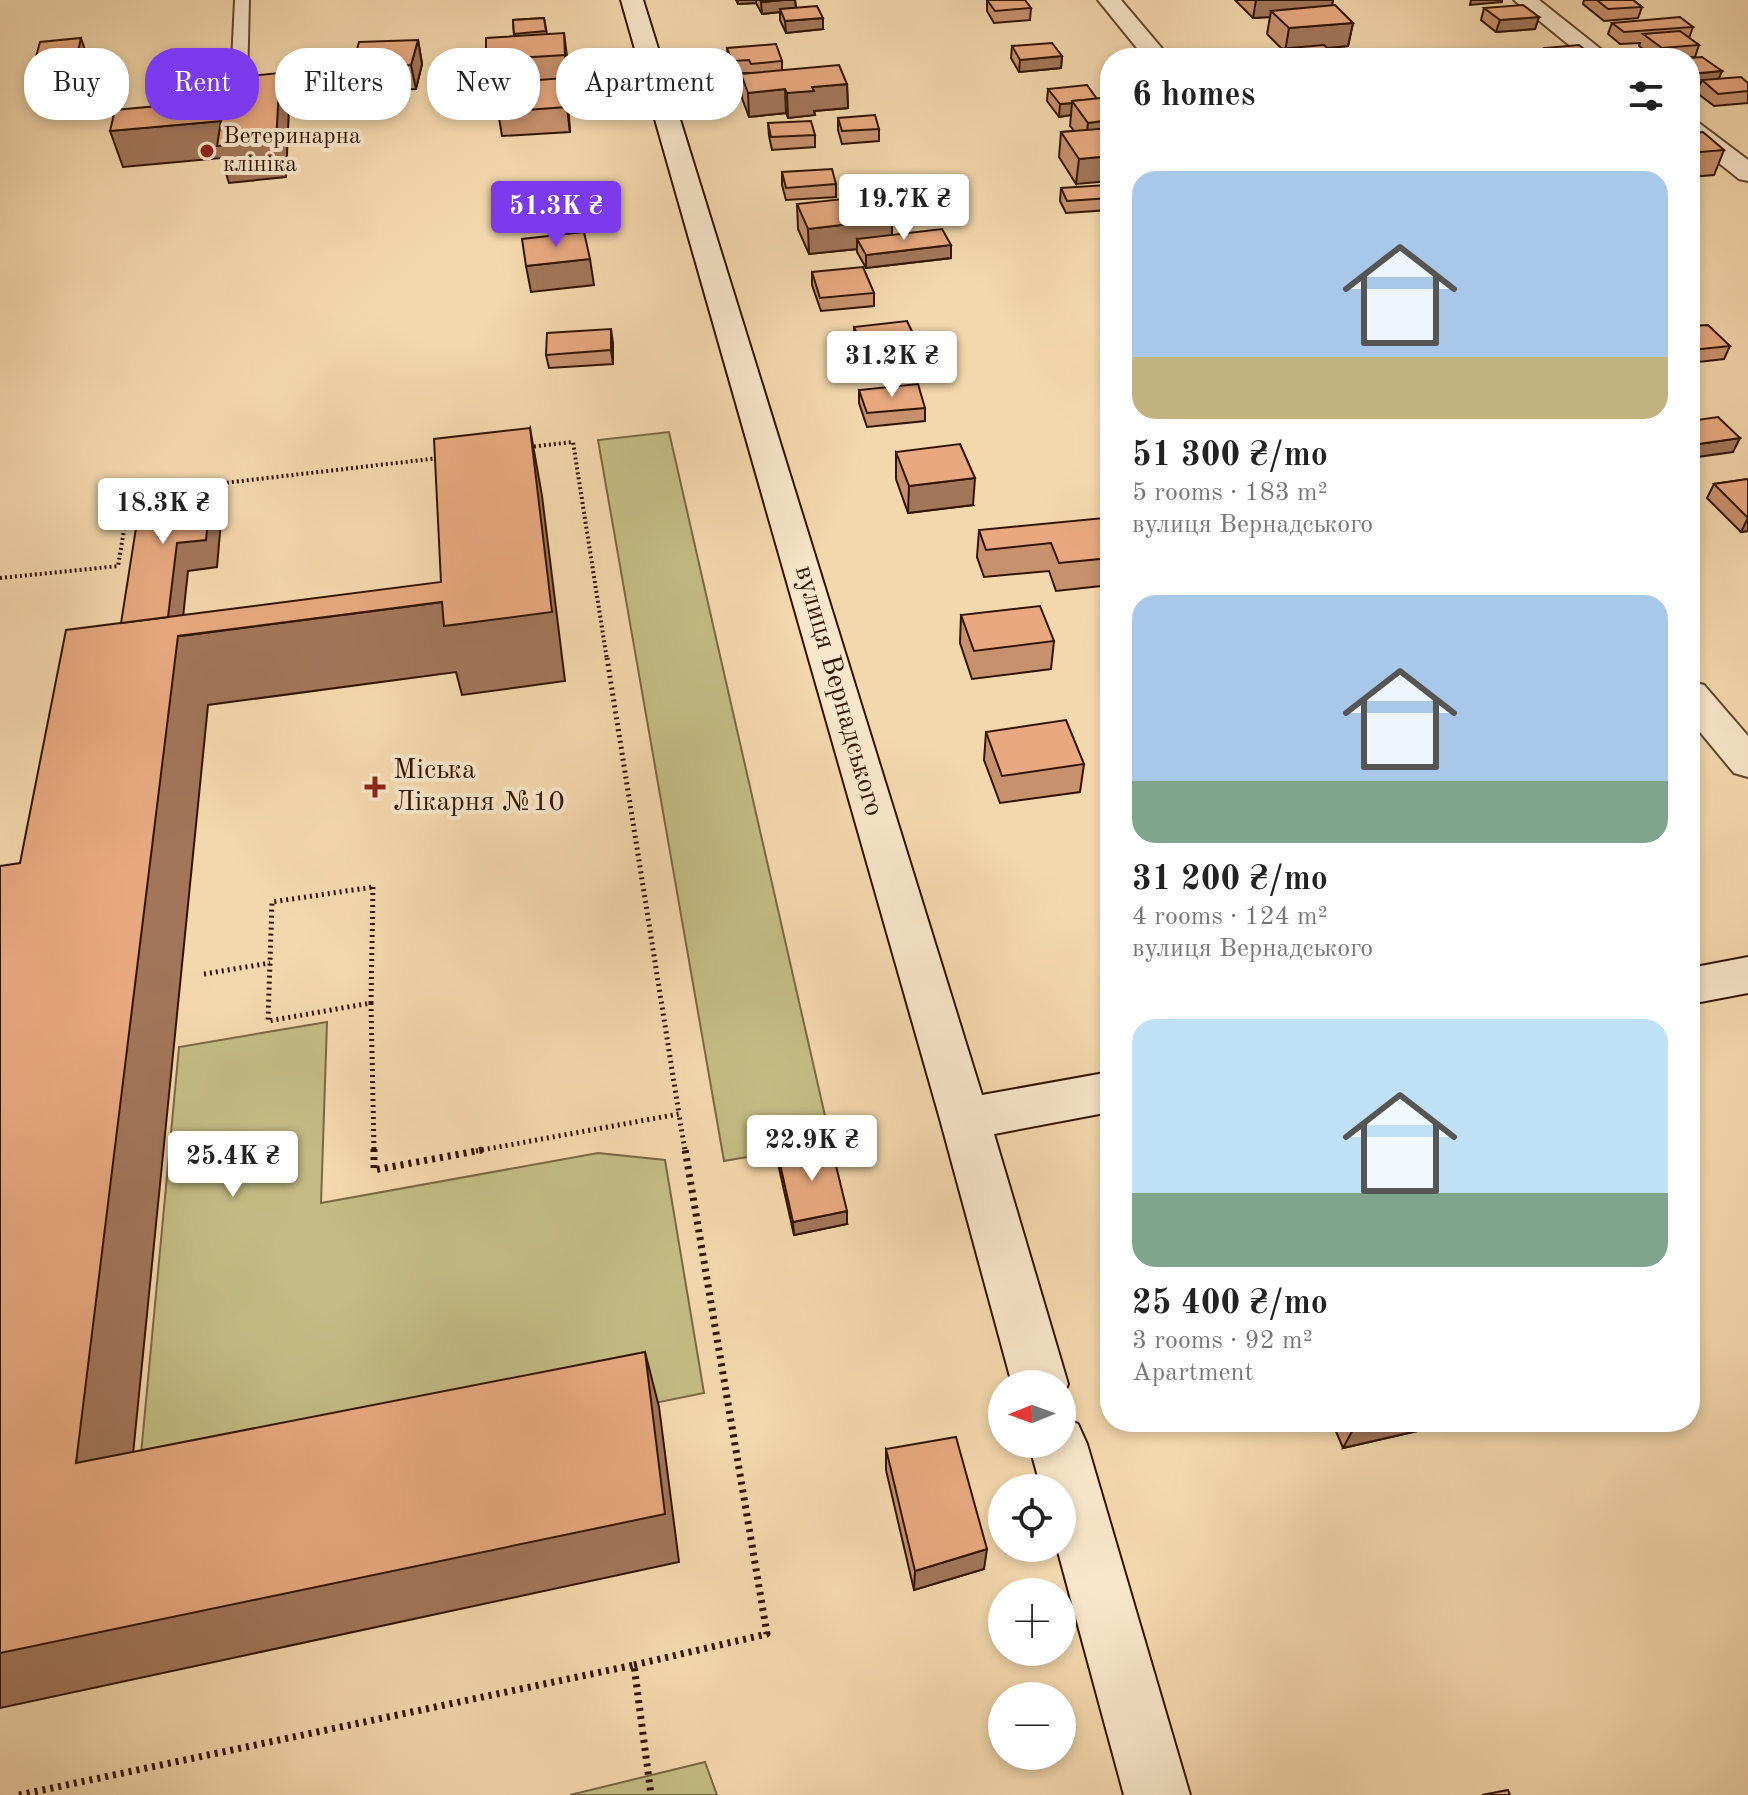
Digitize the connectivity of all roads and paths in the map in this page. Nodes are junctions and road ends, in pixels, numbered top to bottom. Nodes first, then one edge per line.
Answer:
1 (242, 0) edge
2 (632, 0) edge
3 (1109, 0) edge
4 (1525, 0) edge
5 (240, 48) edge
6 (1150, 48) edge
7 (1587, 48) edge
8 (1700, 136) edge
9 (1748, 173) edge
10 (526, 448) edge
11 (447, 457) edge
12 (193, 486) edge
13 (146, 492) edge
14 (0, 578) edge
15 (1700, 706) edge
16 (1748, 763) edge
17 (270, 963) junction
18 (204, 974) dead end
19 (1748, 975) edge
20 (1700, 984) edge
21 (371, 1003) junction
22 (1100, 1094) edge
23 (679, 1114) junction
24 (965, 1119) junction
25 (1036, 1370) edge
26 (1062, 1458) edge
27 (634, 1665) junction
28 (19, 1795) edge
29 (651, 1795) edge
30 (1157, 1795) edge

1 - 5 lane
2 - 24 street, вулиця Вернадського
3 - 6 street
4 - 7 street
8 - 9 street
10 - 23 path
11 - 12 path
13 - 14 path
15 - 16 street
17 - 18 path
17 - 21 path
17 - 21 path
19 - 20 street
21 - 23 path
22 - 24 street
23 - 27 path
24 - 25 street, вулиця Вернадського
26 - 30 street
27 - 28 path
27 - 29 path

